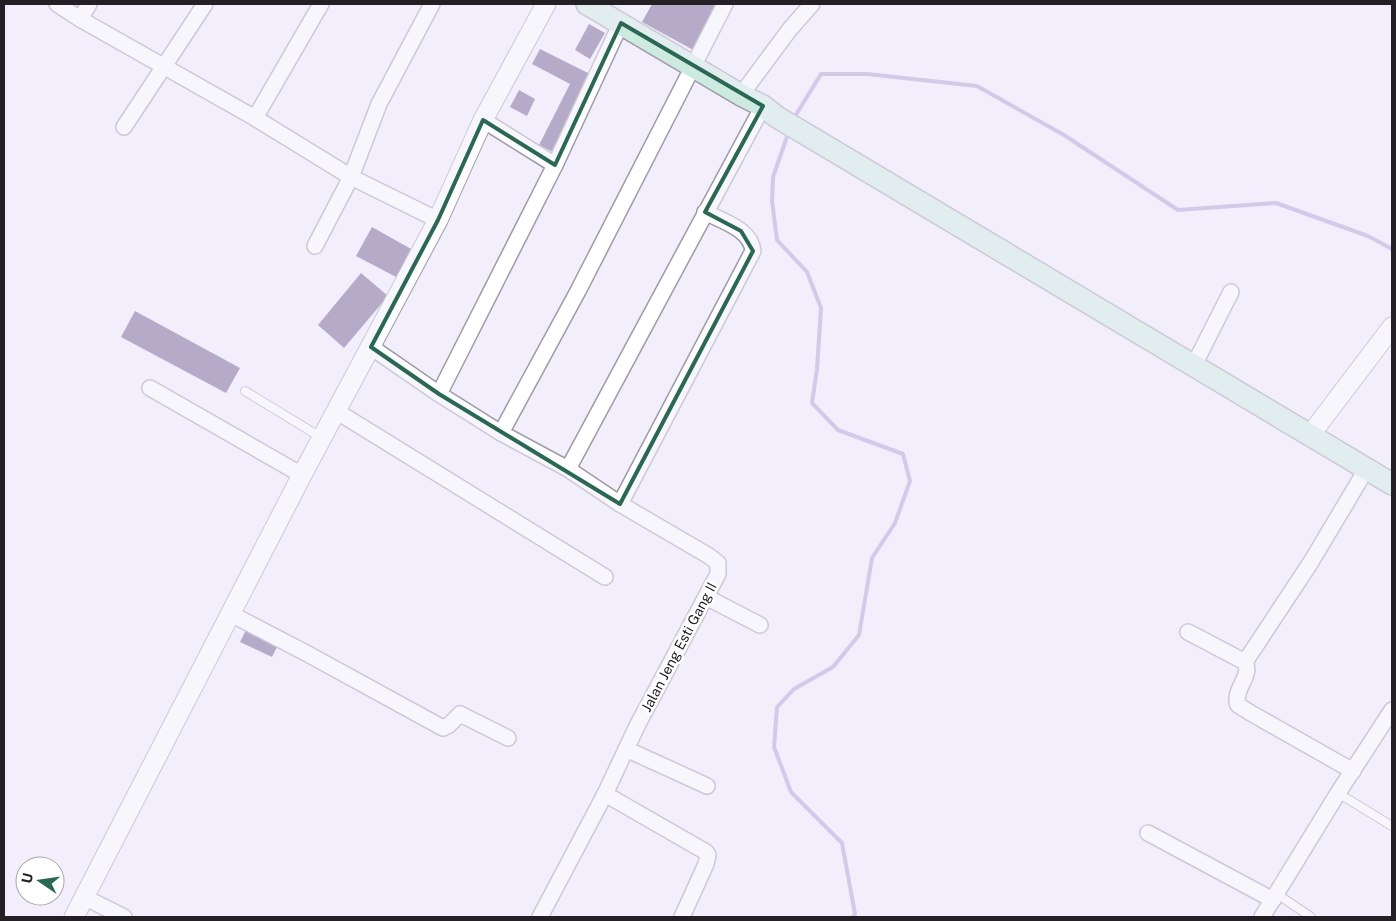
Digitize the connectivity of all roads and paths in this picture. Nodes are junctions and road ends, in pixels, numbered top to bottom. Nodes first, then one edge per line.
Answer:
1 (57, 4) edge
2 (89, 4) edge
3 (205, 4) edge
4 (321, 4) edge
5 (432, 4) edge
6 (546, 4) edge
7 (725, 4) edge
8 (812, 4) edge
9 (593, 5) edge
10 (80, 18) junction
11 (621, 23) junction
12 (164, 66) junction
13 (694, 67) junction
14 (741, 96) junction
15 (770, 111) junction
16 (255, 118) junction
17 (483, 120) junction
18 (124, 127) dead end
19 (555, 165) junction
20 (351, 177) junction
21 (705, 212) junction
22 (438, 220) junction
23 (315, 246) dead end
24 (1231, 292) dead end
25 (1392, 329) edge
26 (371, 347) junction
27 (1194, 365) junction
28 (150, 388) dead end
29 (245, 391) dead end
30 (439, 394) junction
31 (336, 411) junction
32 (501, 433) junction
33 (1311, 434) junction
34 (322, 438) junction
35 (1367, 468) junction
36 (568, 469) junction
37 (302, 475) junction
38 (1392, 484) edge
39 (620, 504) junction
40 (605, 577) dead end
41 (706, 598) junction
42 (231, 614) junction
43 (760, 625) dead end
44 (1188, 632) dead end
45 (1245, 662) junction
46 (1392, 710) edge
47 (508, 738) dead end
48 (626, 749) junction
49 (1353, 771) junction
50 (707, 786) dead end
51 (1338, 793) junction
52 (605, 794) junction
53 (1392, 826) edge
54 (1148, 833) dead end
55 (84, 897) junction
56 (1275, 897) junction
57 (74, 917) edge
58 (124, 917) edge
59 (540, 917) edge
60 (682, 917) edge
61 (1262, 917) edge
62 (1311, 917) edge

1 - 10 street
2 - 10 street
3 - 12 street
4 - 16 street
5 - 20 street
6 - 17 street
7 - 13 street
8 - 14 street
9 - 11 main road
10 - 12 street
11 - 13 main road
11 - 19 street
12 - 16 street
12 - 18 street
13 - 14 main road
13 - 32 street
14 - 15 main road
15 - 21 street
15 - 27 main road
16 - 20 street
17 - 19 street
17 - 22 street
19 - 30 street
20 - 22 street
20 - 23 street
21 - 36 street
21 - 39 street
22 - 26 street
24 - 27 street
25 - 33 street
26 - 30 street, Jalan Jeng Esti Gang II
26 - 31 street
27 - 33 main road
28 - 37 street
29 - 34 lane
30 - 32 street, Jalan Jeng Esti Gang II
31 - 34 street
31 - 40 street
32 - 36 street, Jalan Jeng Esti Gang II
33 - 35 main road
34 - 37 street
35 - 38 main road
35 - 45 street
36 - 39 street, Jalan Jeng Esti Gang II
37 - 42 street
39 - 41 street, Jalan Jeng Esti Gang II
41 - 43 street
41 - 48 street, Jalan Jeng Esti Gang II
42 - 47 street
42 - 55 street
44 - 45 street
45 - 49 street
46 - 49 street
48 - 50 street
48 - 52 street, Jalan Jeng Esti Gang II
49 - 51 street
51 - 53 lane
51 - 56 street
52 - 59 street, Jalan Jeng Esti Gang II
52 - 60 street
54 - 56 street
55 - 57 street
55 - 58 street
56 - 61 street
56 - 62 lane

